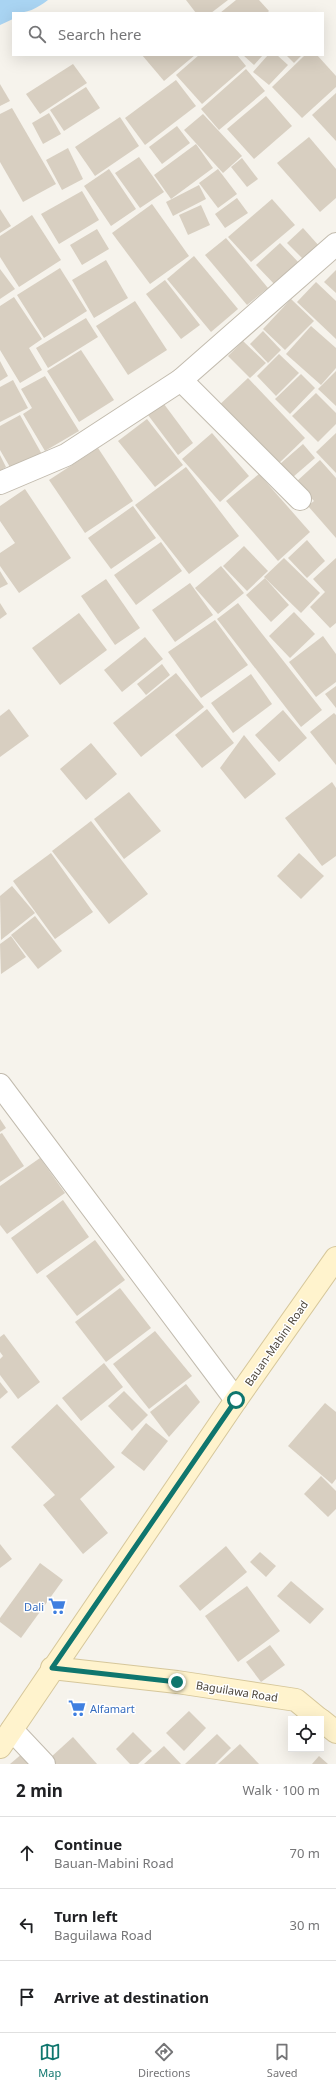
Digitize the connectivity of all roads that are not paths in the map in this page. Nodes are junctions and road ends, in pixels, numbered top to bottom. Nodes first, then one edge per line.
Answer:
1 (336, 244) edge
2 (181, 380) junction
3 (0, 483) edge
4 (300, 499) dead end
5 (0, 1085) edge
6 (336, 1258) edge
7 (236, 1400) junction
8 (52, 1668) junction
9 (315, 1716) edge
10 (324, 1723) edge
11 (336, 1732) edge
12 (6, 1738) edge
13 (44, 1764) edge

1 - 2 street
2 - 3 street
2 - 4 street
5 - 7 street
6 - 7 main road, Bauan-Mabini Road
7 - 8 main road, Bauan-Mabini Road
8 - 9 main road, Baguilawa Road
8 - 12 main road, Bauan-Mabini Road
10 - 11 main road, Baguilawa Road
12 - 13 street

